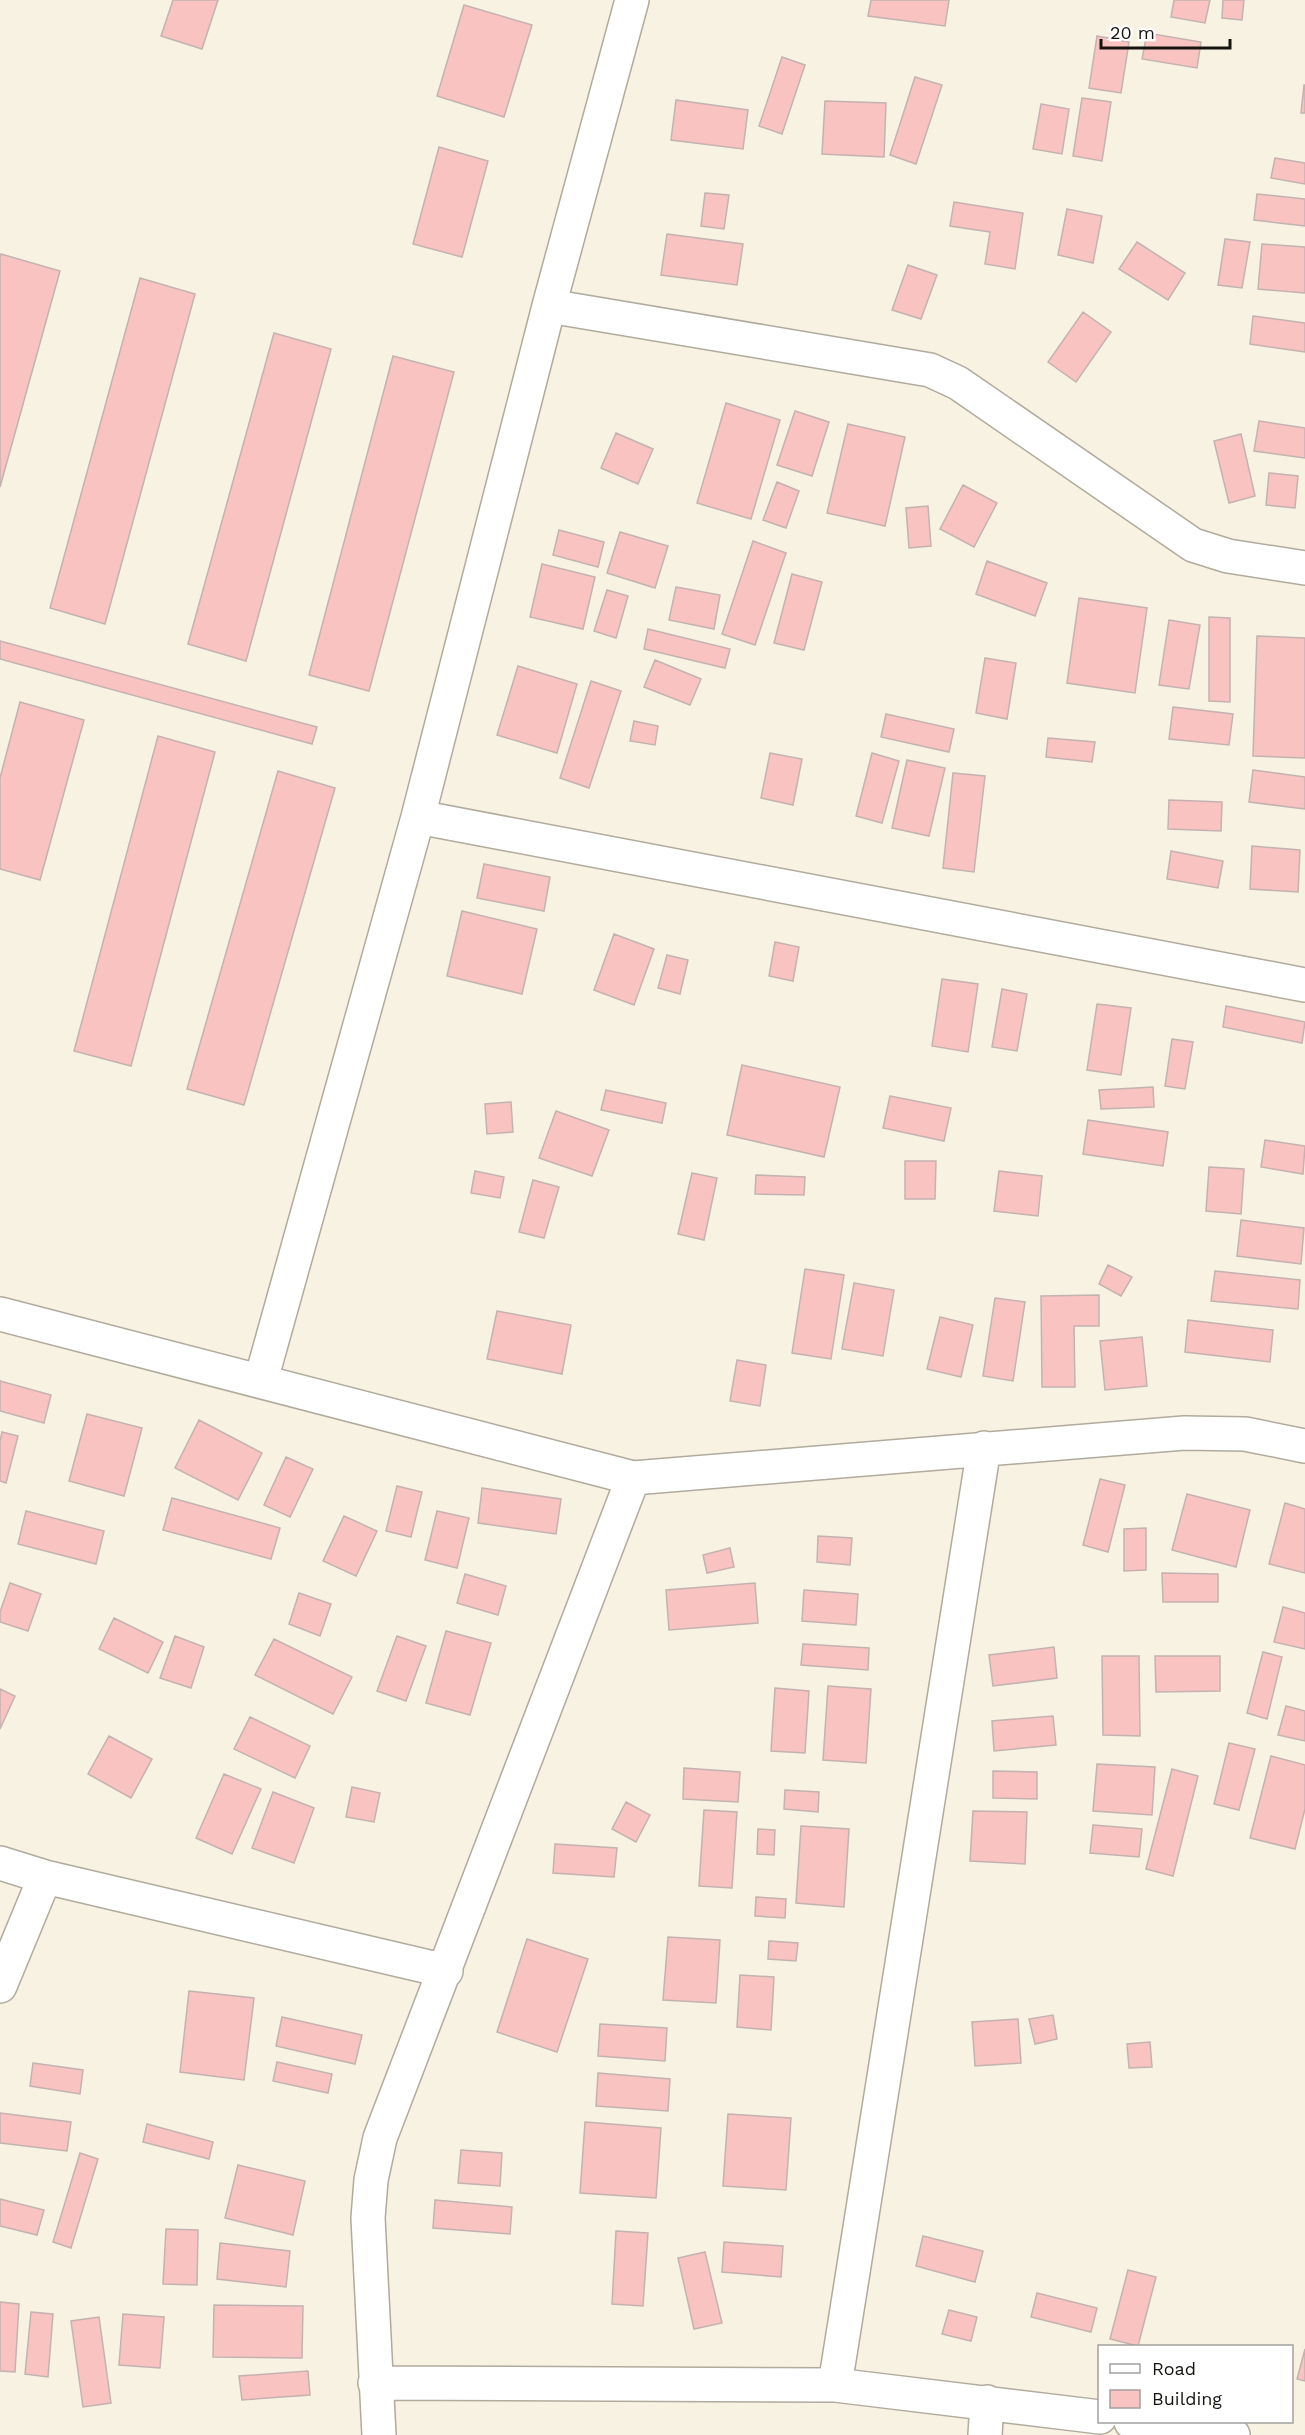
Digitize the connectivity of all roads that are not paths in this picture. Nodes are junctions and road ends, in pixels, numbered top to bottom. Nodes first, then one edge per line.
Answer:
1 (632, 0) edge
2 (549, 306) junction
3 (1305, 568) edge
4 (418, 817) junction
5 (1305, 985) edge
6 (0, 1314) edge
7 (261, 1380) junction
8 (1305, 1446) edge
9 (984, 1448) junction
10 (633, 1478) junction
11 (0, 1863) edge
12 (45, 1877) junction
13 (446, 1971) junction
14 (0, 1986) edge
15 (375, 2383) junction
16 (835, 2385) junction
17 (987, 2403) junction
18 (1098, 2417) edge
19 (1146, 2423) edge
20 (379, 2435) edge
21 (985, 2435) edge
22 (1233, 2435) edge

1 - 2 street
2 - 3 street
2 - 4 street
4 - 5 street
4 - 7 street
6 - 7 street
7 - 10 street
8 - 9 street
9 - 10 street
9 - 16 street
10 - 13 street
11 - 12 street
12 - 13 street
12 - 14 street
13 - 15 street
15 - 16 street
15 - 20 street
16 - 17 street
17 - 18 street
17 - 21 street
19 - 22 street

